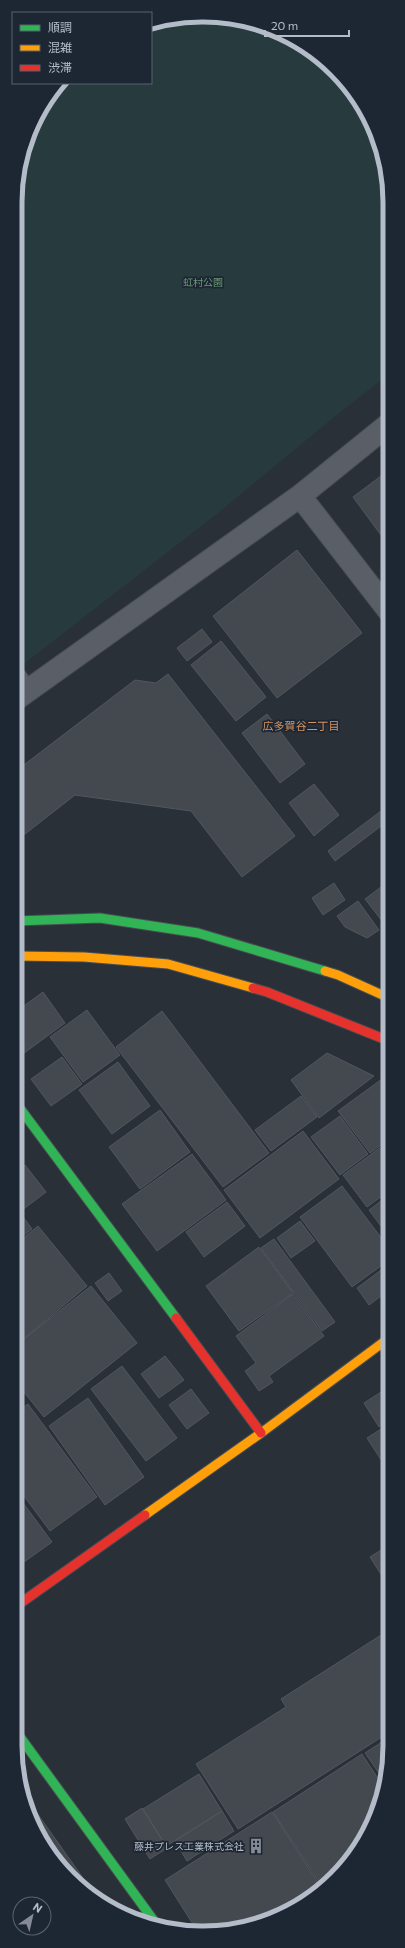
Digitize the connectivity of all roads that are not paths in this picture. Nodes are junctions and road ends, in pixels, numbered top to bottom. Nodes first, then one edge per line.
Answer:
1 (383, 429) edge
2 (300, 496) junction
3 (383, 603) edge
4 (23, 693) edge
5 (22, 921) edge
6 (22, 956) edge
7 (383, 995) edge
8 (383, 1039) edge
9 (22, 1111) edge
10 (383, 1342) edge
11 (261, 1433) junction
12 (22, 1602) edge
13 (22, 1740) edge
14 (153, 1919) edge

1 - 2 street
2 - 3 street
2 - 4 street
5 - 7 street
6 - 8 street
9 - 11 street
10 - 11 street
11 - 12 street
13 - 14 street

